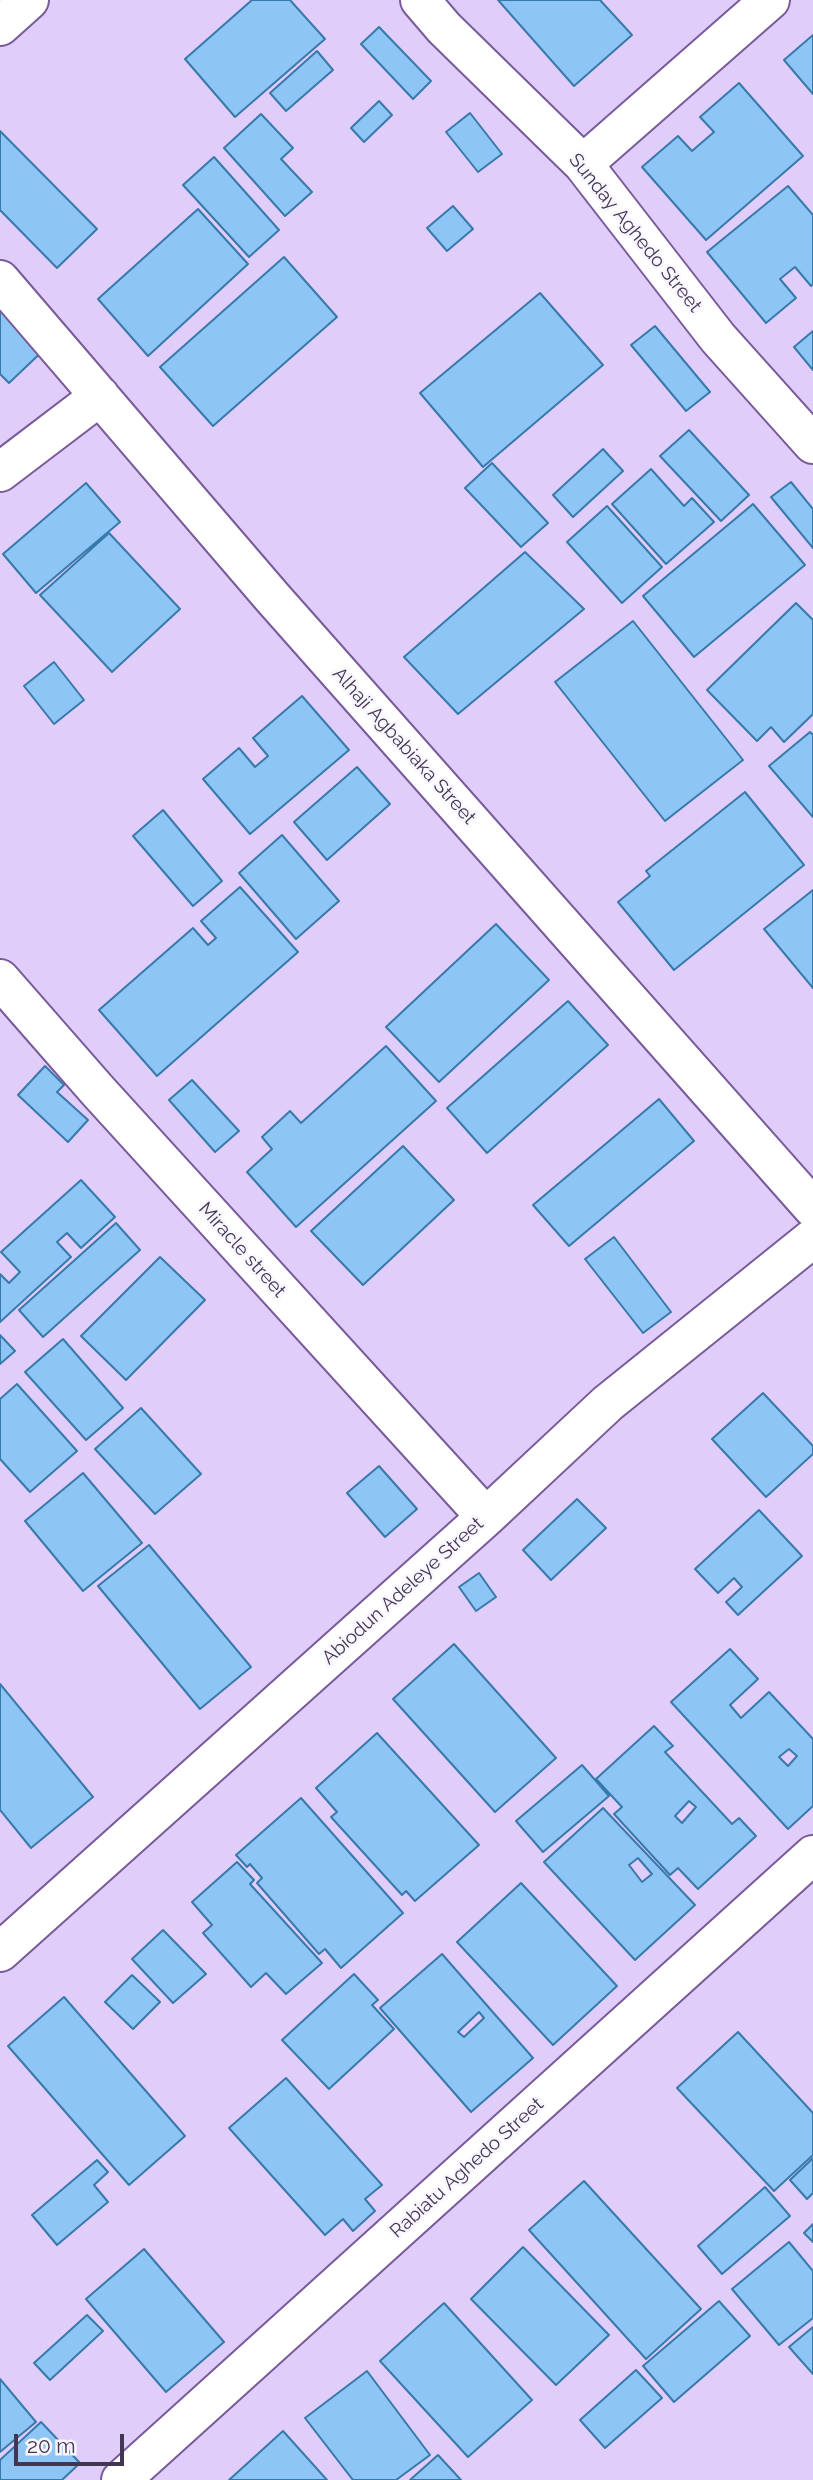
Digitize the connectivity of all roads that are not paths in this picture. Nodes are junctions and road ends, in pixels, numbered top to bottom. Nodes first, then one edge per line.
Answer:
1 (29, 0) edge
2 (420, 0) edge
3 (770, 0) edge
4 (0, 26) edge
5 (583, 164) junction
6 (0, 280) edge
7 (100, 396) junction
8 (813, 444) edge
9 (0, 472) edge
10 (0, 979) edge
11 (813, 1208) edge
12 (813, 1238) edge
13 (486, 1517) junction
14 (813, 1856) edge
15 (0, 1952) edge
16 (121, 2480) edge

1 - 4 street
2 - 5 street, Sunday Aghedo Street
3 - 5 street
5 - 8 street, Sunday Aghedo Street
6 - 7 street, Alhaji Agbabiaka Street
7 - 9 street
7 - 11 street, Alhaji Agbabiaka Street
10 - 13 street, Miracle street
12 - 13 street, Abiodun Adeleye Street
13 - 15 street, Abiodun Adeleye Street
14 - 16 street, Rabiatu Aghedo Street

